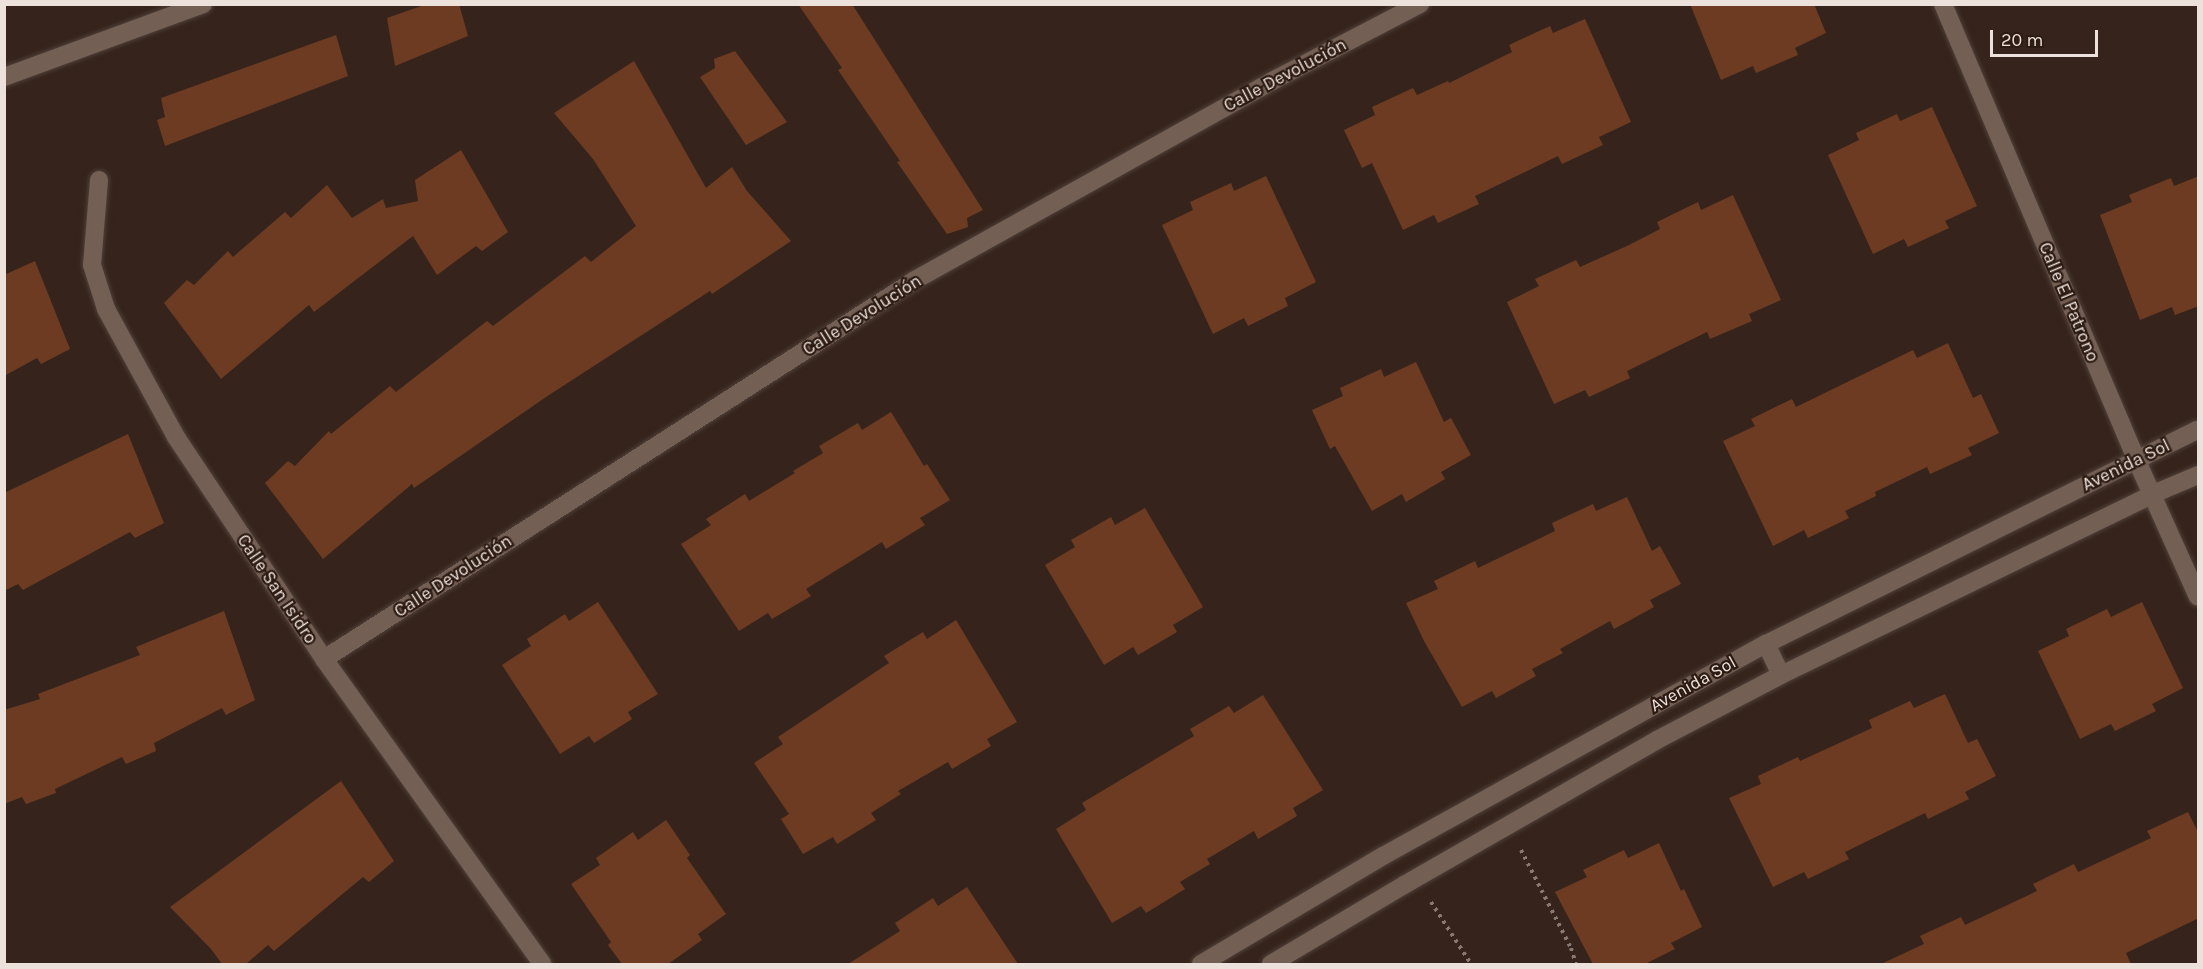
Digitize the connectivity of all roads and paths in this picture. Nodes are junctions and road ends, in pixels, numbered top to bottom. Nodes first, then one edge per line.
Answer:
1 (203, 4) edge
2 (1420, 4) edge
3 (1943, 4) edge
4 (171, 9) edge
5 (4, 77) edge
6 (99, 180) dead end
7 (2199, 430) edge
8 (2136, 459) junction
9 (2199, 475) edge
10 (2152, 494) junction
11 (2199, 597) edge
12 (1766, 644) junction
13 (324, 658) junction
14 (1781, 675) junction
15 (1641, 713) junction
16 (1657, 741) junction
17 (1510, 825) junction
18 (1416, 878) junction
19 (542, 964) edge
20 (1201, 964) edge
21 (1271, 964) edge
22 (1471, 964) edge
23 (1576, 964) edge

1 - 4 street
2 - 13 street, Calle Devolución
3 - 8 street, Calle El Patrono
4 - 5 street
6 - 13 street, Calle San Isidro
7 - 8 street, Avenida Sol
8 - 10 street, Calle El Patrono
8 - 12 street, Avenida Sol
9 - 10 street, Avenida Sol
10 - 11 street, Calle El Patrono
10 - 14 street, Avenida Sol
12 - 14 street
12 - 15 street, Avenida Sol
13 - 19 street, Calle San Isidro
14 - 16 street, Avenida Sol
15 - 16 street
15 - 20 street, Avenida Sol
16 - 17 street, Avenida Sol
17 - 18 street, Avenida Sol
17 - 23 path
18 - 21 street, Avenida Sol
18 - 22 path

